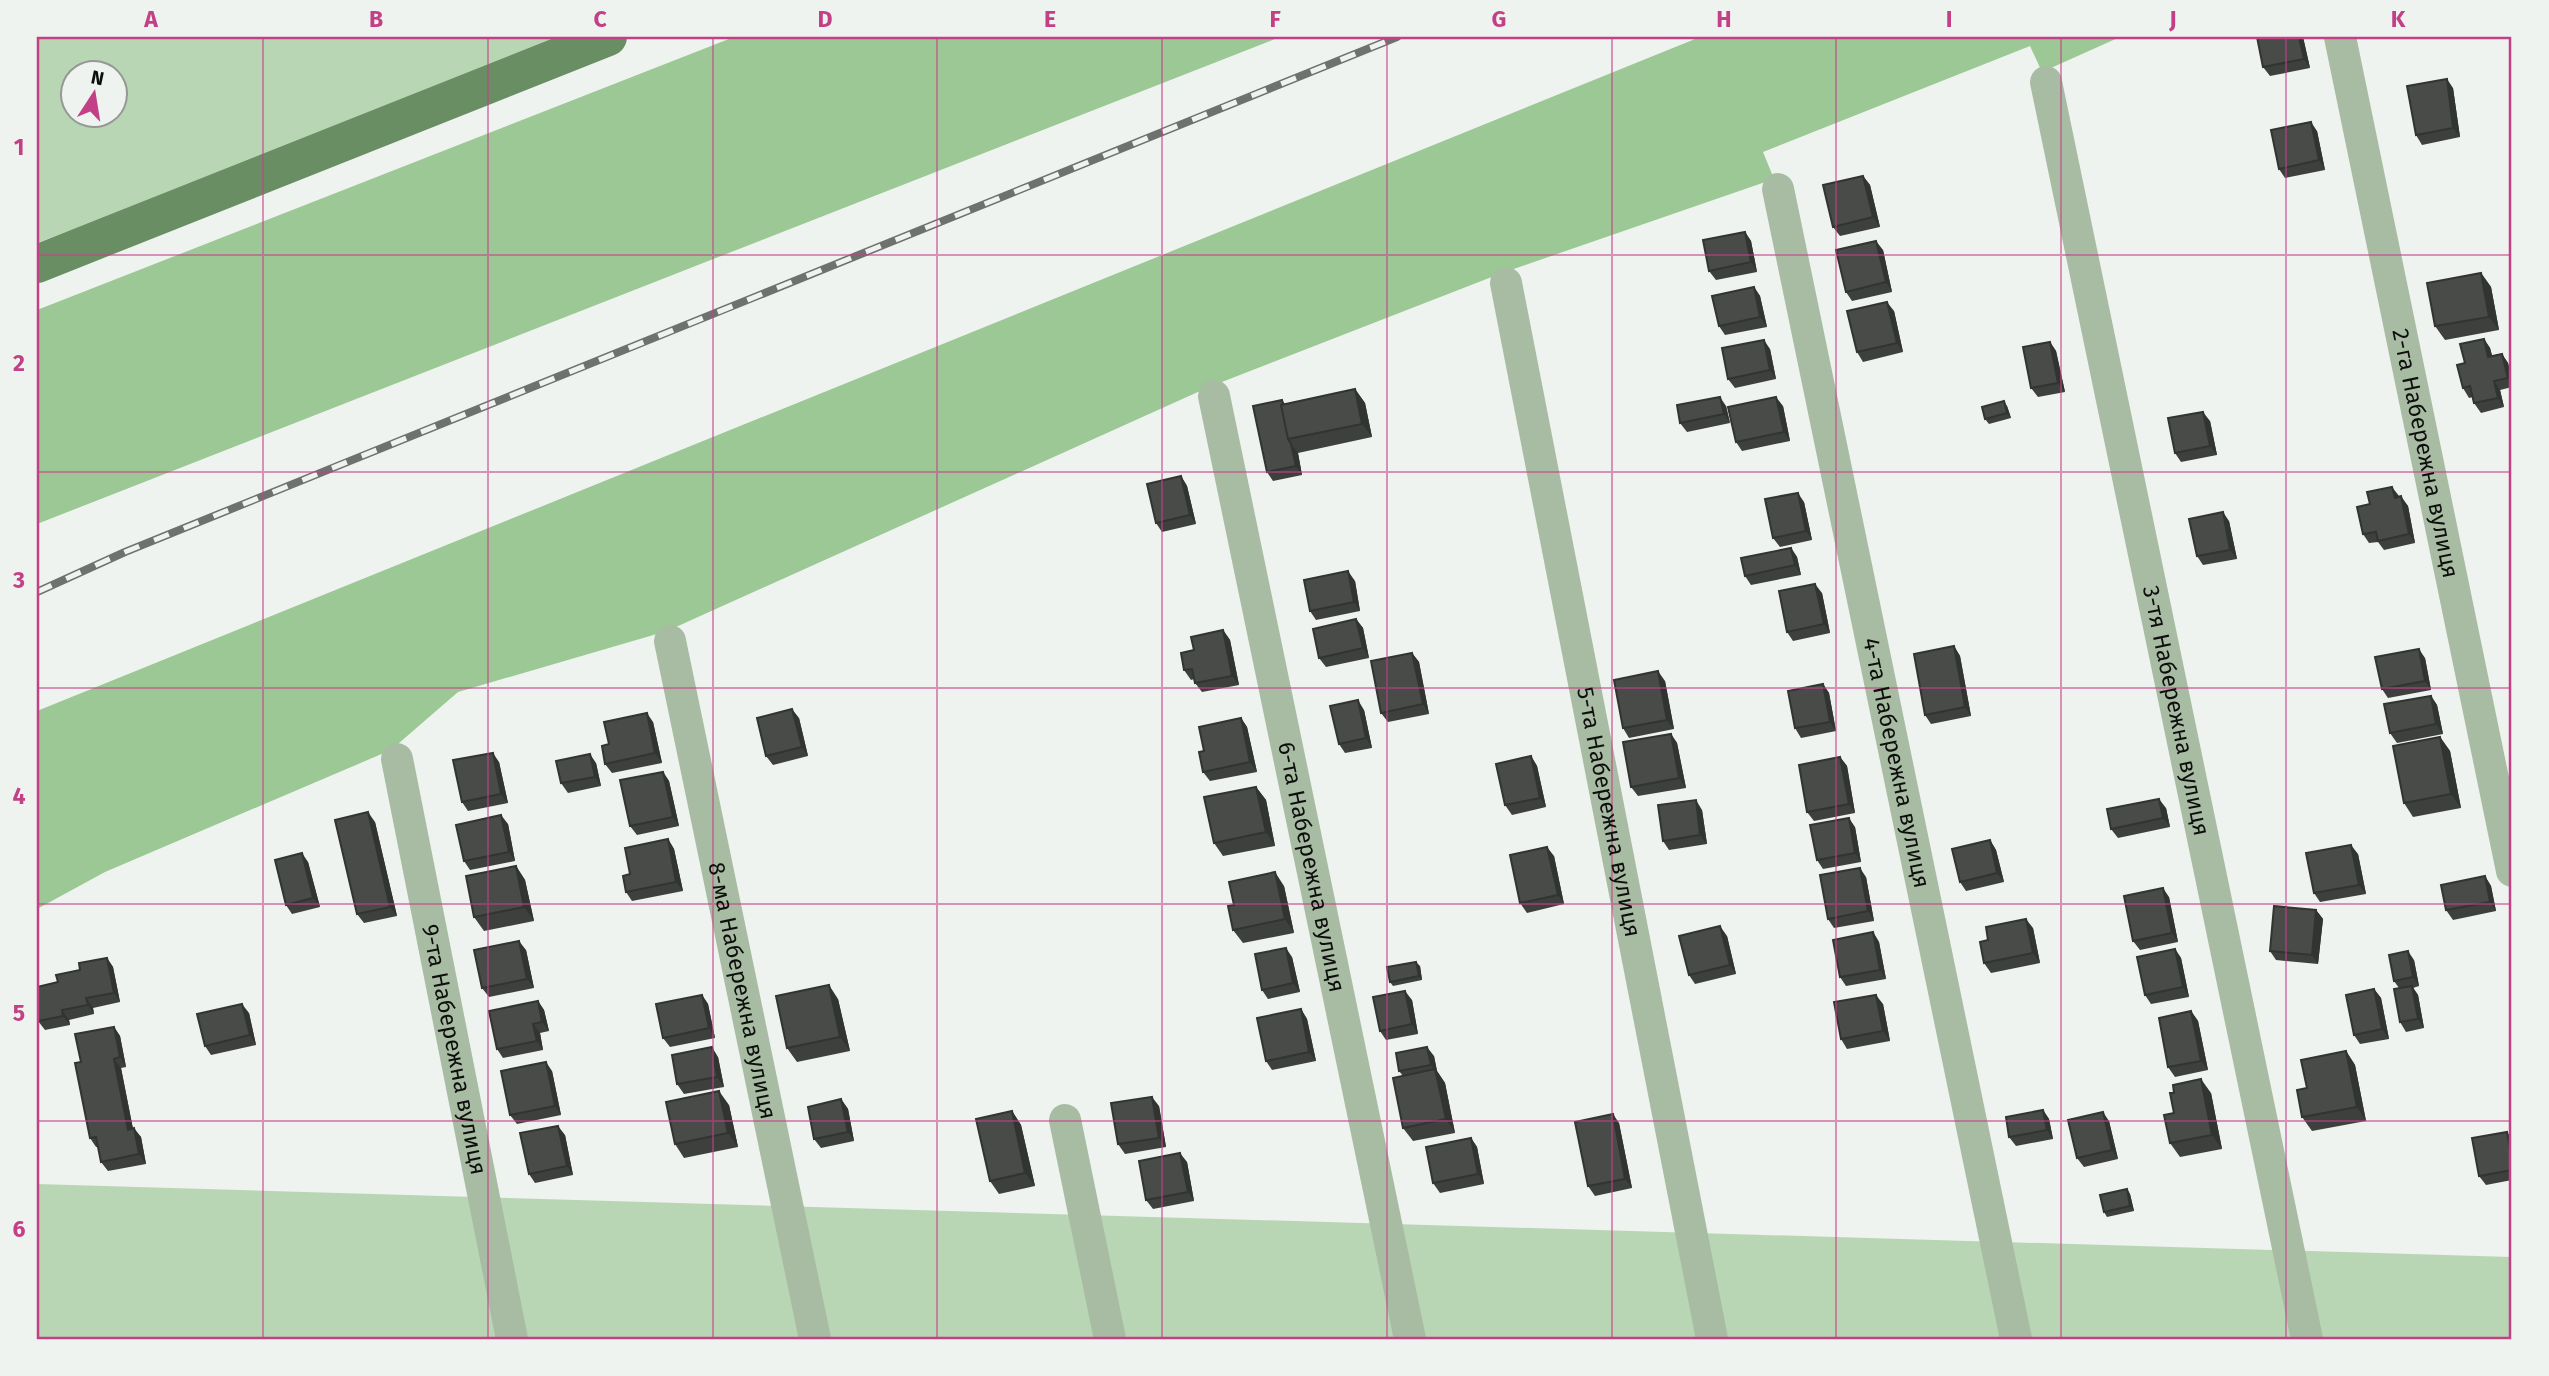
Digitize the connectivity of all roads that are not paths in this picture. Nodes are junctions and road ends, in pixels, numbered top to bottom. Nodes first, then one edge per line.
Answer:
1 (608, 37) edge
2 (2340, 37) edge
3 (2046, 82) dead end
4 (1778, 188) dead end
5 (37, 264) edge
6 (1506, 283) dead end
7 (1214, 397) dead end
8 (670, 641) dead end
9 (397, 759) dead end
10 (2512, 871) edge
11 (1065, 1120) dead end
12 (512, 1339) edge
13 (815, 1339) edge
14 (1110, 1339) edge
15 (1410, 1339) edge
16 (1713, 1339) edge
17 (2016, 1339) edge
18 (2307, 1339) edge

1 - 5 main road
2 - 10 street, 2-га Набережна вулиця
3 - 18 street, 3-тя Набережна вулиця
4 - 17 street, 4-та Набережна вулиця
6 - 16 street, 5-та Набережна вулиця
7 - 15 street, 6-та Набережна вулиця
8 - 13 street, 8-ма Набережна вулиця
9 - 12 street, 9-та Набережна вулиця
11 - 14 street

